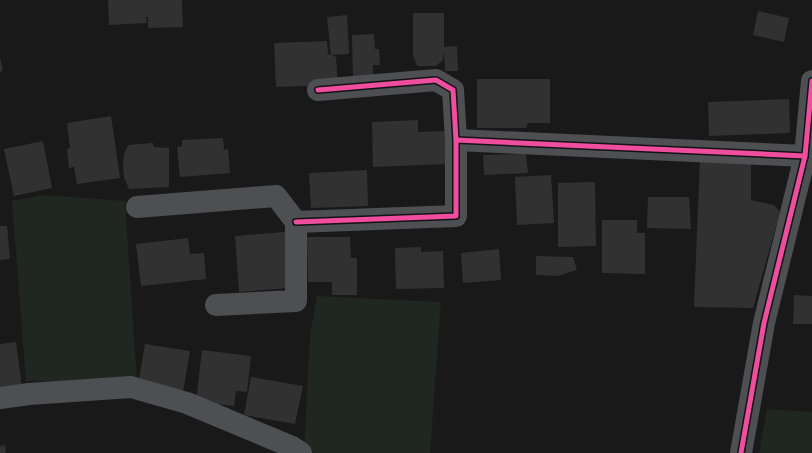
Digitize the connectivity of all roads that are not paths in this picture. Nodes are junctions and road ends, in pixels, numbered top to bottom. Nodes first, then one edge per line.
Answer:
1 (812, 81) edge
2 (318, 90) dead end
3 (456, 140) junction
4 (805, 156) junction
5 (137, 207) dead end
6 (296, 222) junction
7 (216, 305) dead end
8 (0, 398) edge
9 (301, 453) edge
10 (741, 453) edge

1 - 4 street
2 - 3 street
3 - 4 street
3 - 6 street
4 - 10 street
5 - 6 street
6 - 7 street
8 - 9 street

